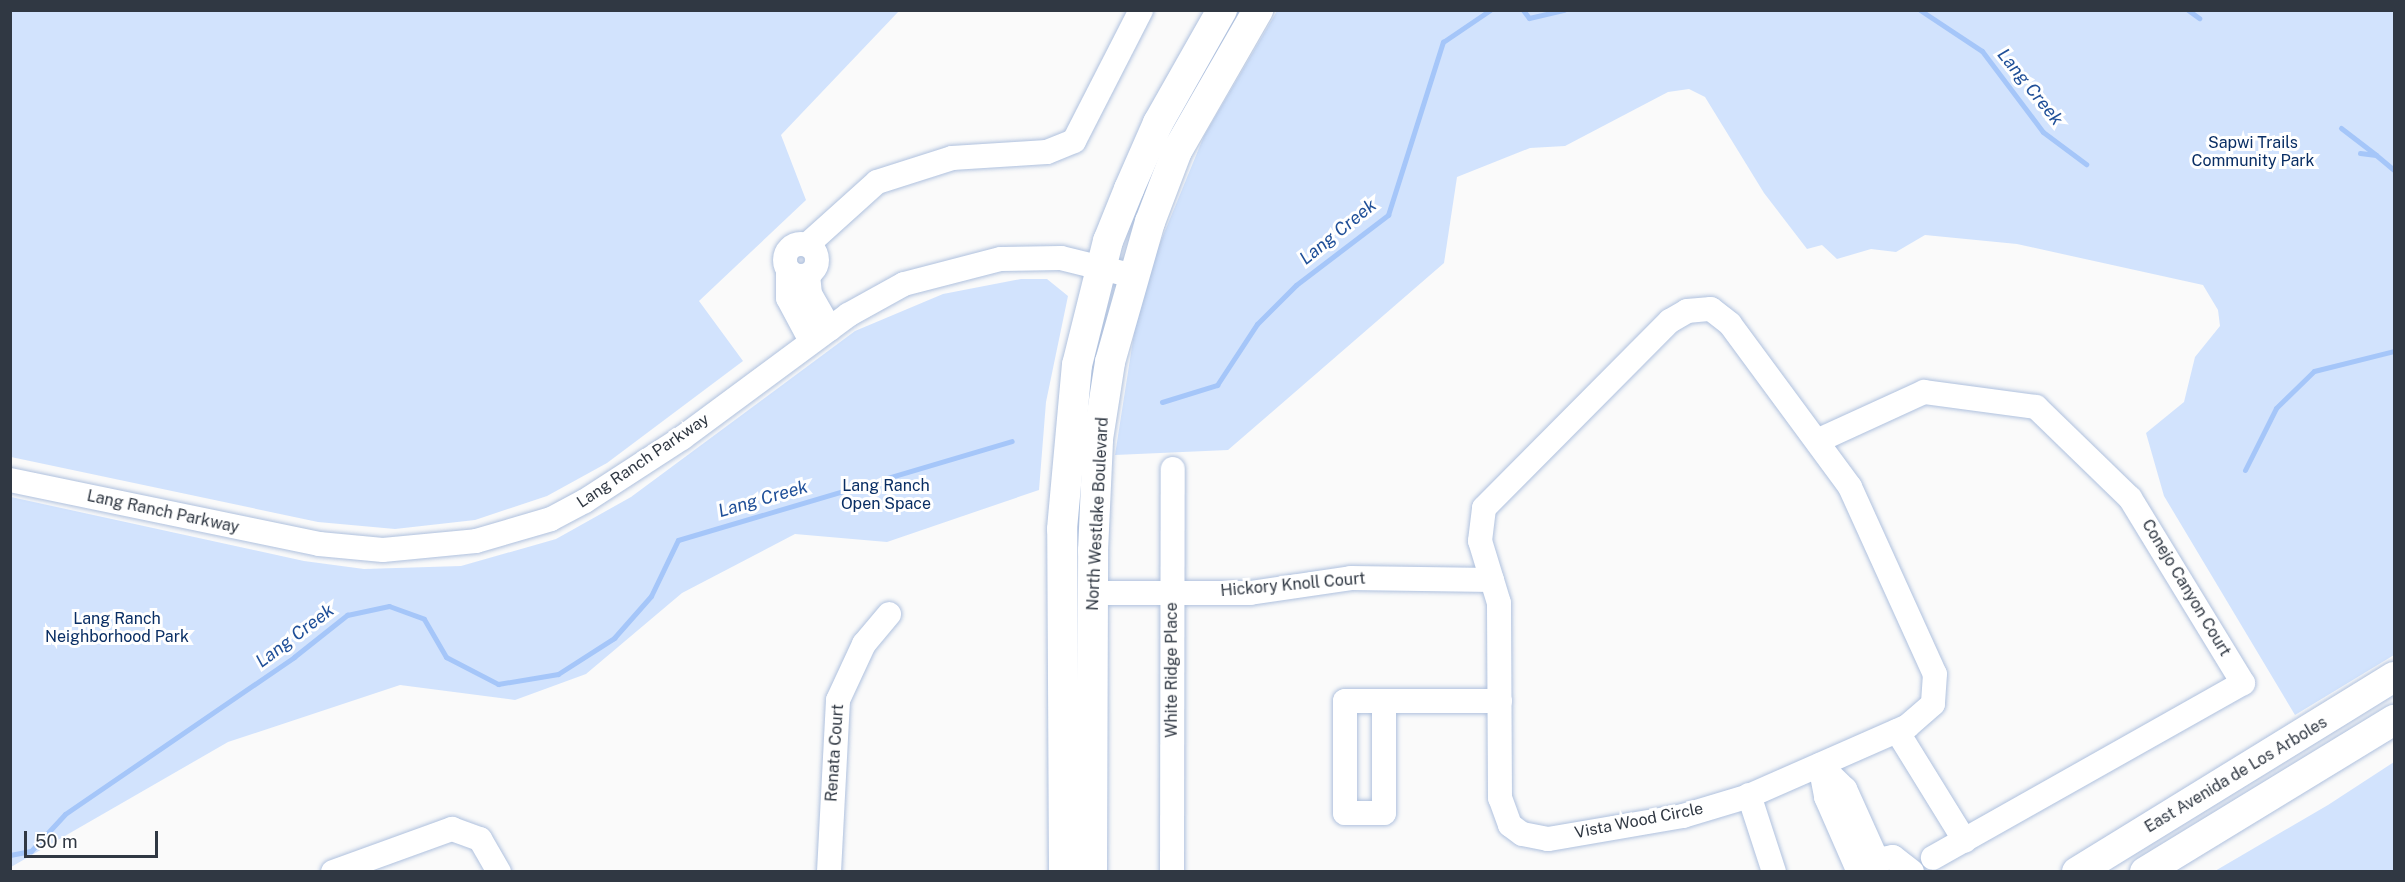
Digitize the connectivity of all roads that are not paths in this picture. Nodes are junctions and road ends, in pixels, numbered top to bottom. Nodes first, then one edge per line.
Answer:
1 (1141, 10) edge
2 (1222, 10) edge
3 (1258, 10) edge
4 (1100, 267) junction
5 (1134, 276) junction
6 (820, 335) junction
7 (1817, 441) junction
8 (1173, 469) dead end
9 (10, 480) edge
10 (1492, 580) junction
11 (1093, 593) junction
12 (1171, 593) junction
13 (890, 614) dead end
14 (2394, 677) edge
15 (1384, 701) junction
16 (1500, 701) junction
17 (2394, 720) edge
18 (1897, 731) junction
19 (1820, 765) junction
20 (1749, 795) junction
21 (1965, 841) junction
22 (1933, 858) dead end
23 (1867, 868) edge
24 (333, 872) edge
25 (499, 872) edge
26 (829, 872) edge
27 (1064, 872) edge
28 (1092, 872) edge
29 (1172, 872) edge
30 (1774, 872) edge
31 (1912, 872) edge
32 (2077, 872) edge
33 (2145, 872) edge

1 - 6 street
2 - 4 main road, North Westlake Boulevard
3 - 5 main road, North Westlake Boulevard
4 - 5 street, Lang Ranch Parkway
4 - 6 street, Lang Ranch Parkway
4 - 27 main road, North Westlake Boulevard
5 - 11 main road, North Westlake Boulevard
6 - 9 street, Lang Ranch Parkway
7 - 10 street, Vista Wood Circle
7 - 18 street, Vista Wood Circle
7 - 21 street, Conejo Canyon Court
8 - 12 street, White Ridge Place
10 - 12 street, Hickory Knoll Court
10 - 16 street, Vista Wood Circle
11 - 12 street, Hickory Knoll Court
11 - 28 main road, North Westlake Boulevard
12 - 29 street, White Ridge Place
13 - 26 street, Renata Court
14 - 32 main road, East Avenida de Los Arboles
15 - 15 street
15 - 16 street
16 - 20 street, Vista Wood Circle
17 - 33 main road, East Avenida de Los Arboles
18 - 19 street, Vista Wood Circle
18 - 21 street
19 - 20 street, Vista Wood Circle
19 - 23 street
20 - 30 street
21 - 22 street, Conejo Canyon Court
23 - 31 street
24 - 25 street

